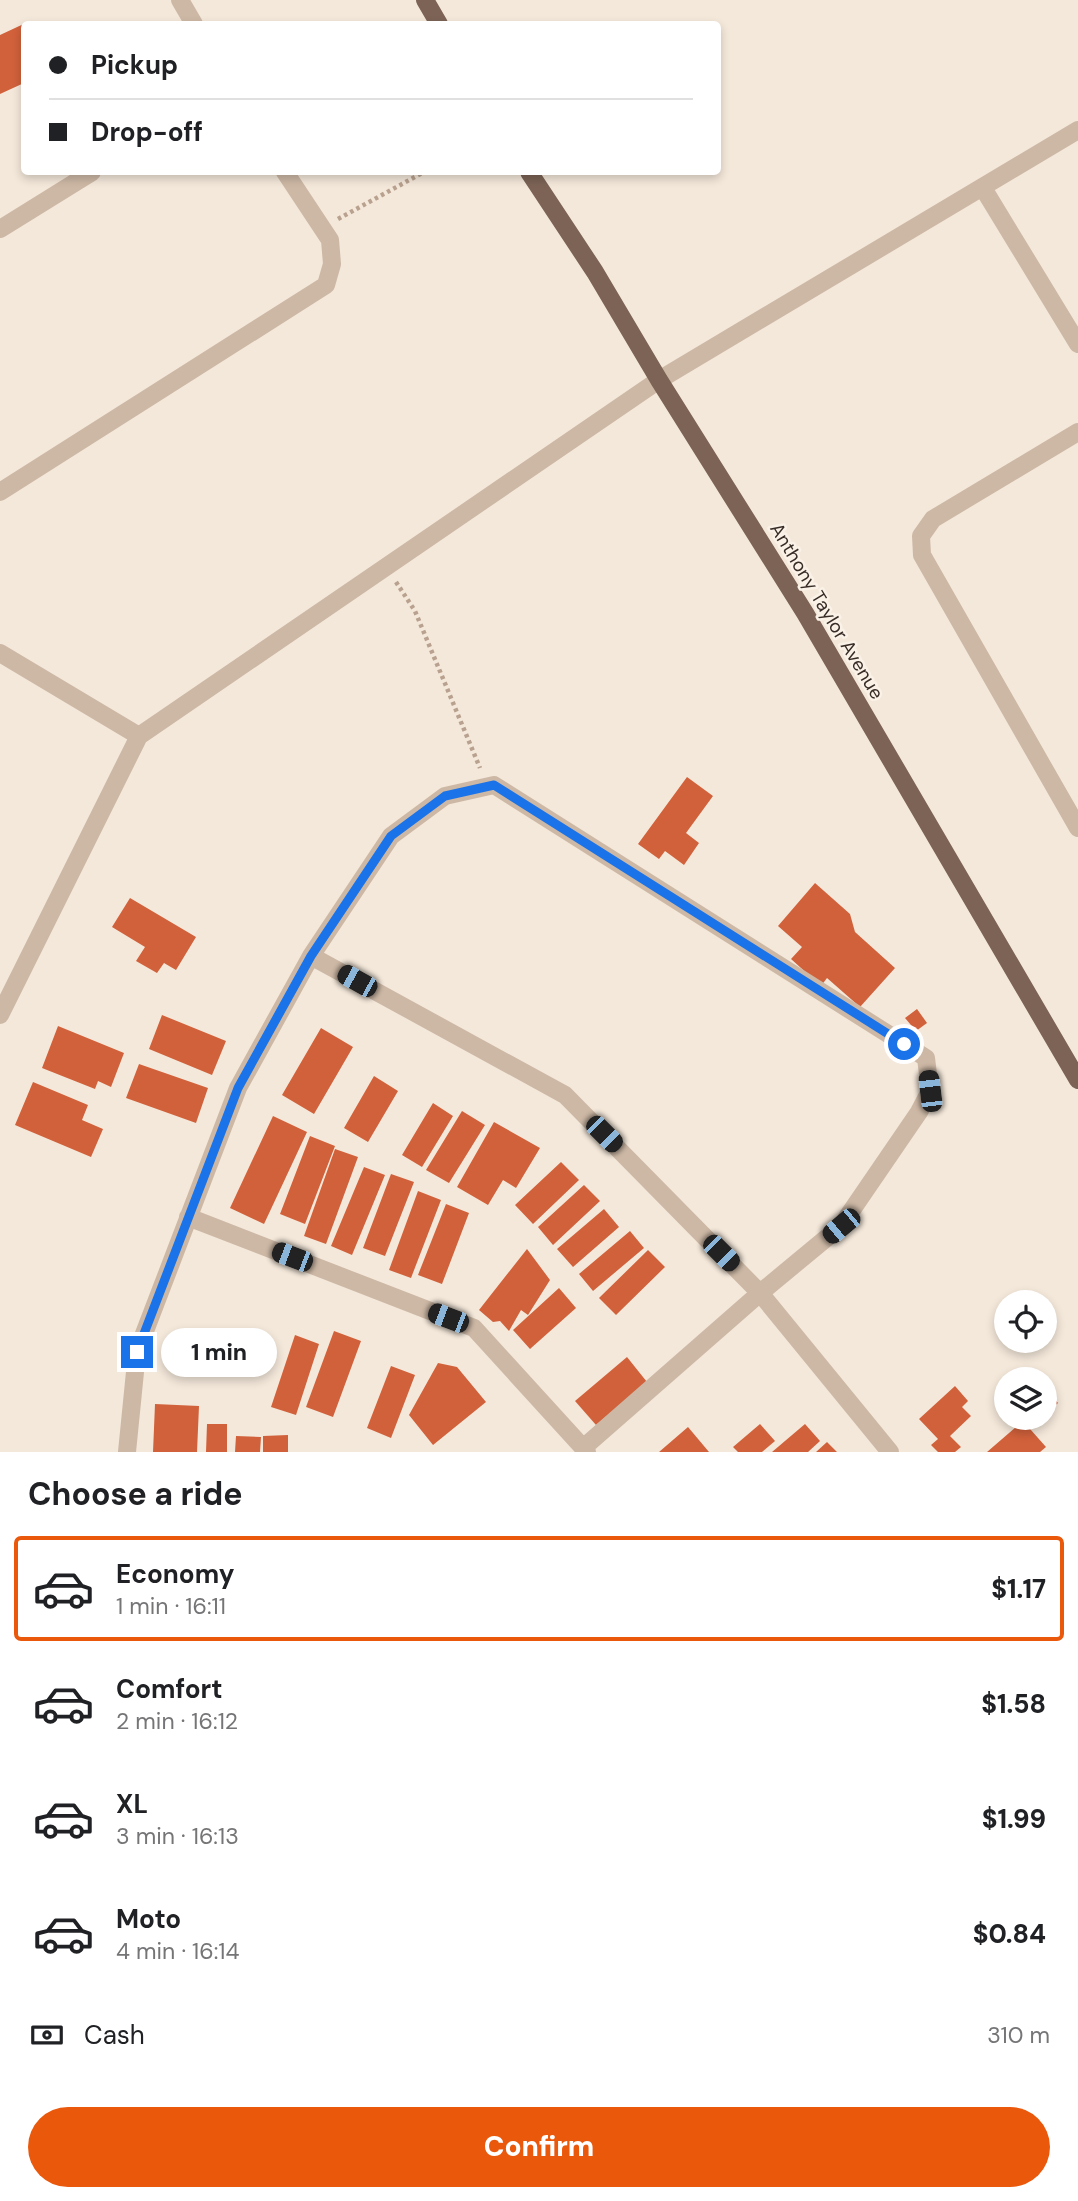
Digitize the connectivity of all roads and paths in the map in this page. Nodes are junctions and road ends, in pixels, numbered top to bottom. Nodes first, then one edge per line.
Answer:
1 (180, 0) edge
2 (425, 0) edge
3 (192, 21) edge
4 (437, 21) edge
5 (1078, 130) edge
6 (87, 175) edge
7 (287, 175) edge
8 (419, 175) edge
9 (531, 175) edge
10 (983, 188) junction
11 (322, 228) junction
12 (0, 229) edge
13 (1078, 344) edge
14 (659, 380) junction
15 (1078, 432) edge
16 (0, 492) edge
17 (386, 567) junction
18 (0, 653) edge
19 (139, 736) junction
20 (494, 785) junction
21 (1078, 828) edge
22 (311, 956) junction
23 (0, 1015) edge
24 (1078, 1080) edge
25 (188, 1217) junction
26 (760, 1293) junction
27 (585, 1450) edge
28 (127, 1452) edge
29 (890, 1452) edge

1 - 3 street
2 - 4 main road
5 - 10 street
6 - 12 street
7 - 11 street
8 - 11 path
9 - 14 main road, Anthony Taylor Avenue
10 - 13 street
10 - 14 street
11 - 16 street
14 - 17 street
14 - 24 main road, Anthony Taylor Avenue
15 - 21 street
17 - 19 street
17 - 20 path
18 - 19 street
19 - 23 street
20 - 22 street
20 - 26 street
22 - 25 street
22 - 26 street
25 - 27 street
25 - 28 street
26 - 27 street
26 - 29 street

